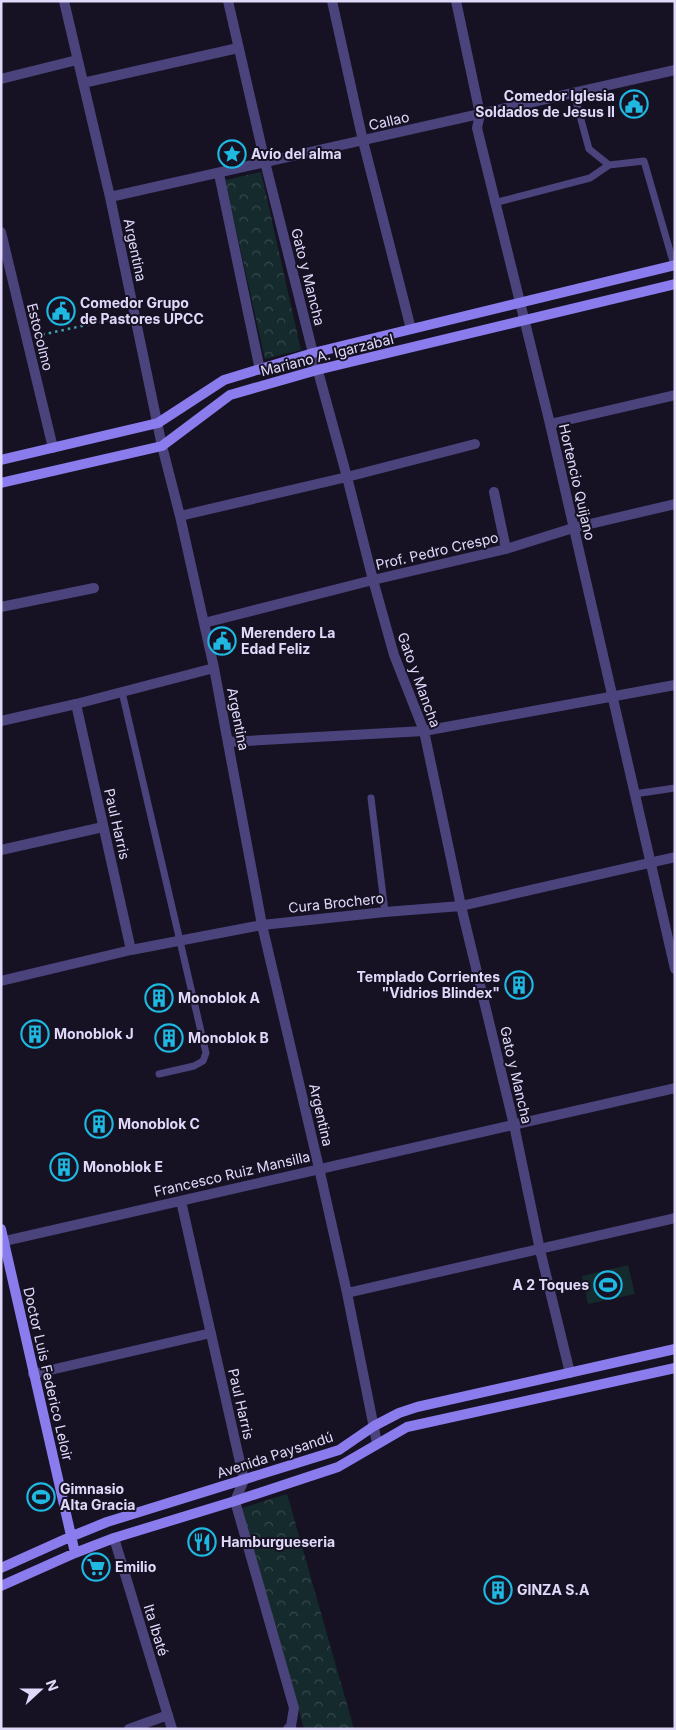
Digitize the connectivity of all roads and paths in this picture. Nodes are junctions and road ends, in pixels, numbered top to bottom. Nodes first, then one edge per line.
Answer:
1 (64, 1) edge
2 (228, 1) edge
3 (332, 1) edge
4 (456, 1) edge
5 (238, 48) junction
6 (78, 60) junction
7 (675, 70) edge
8 (1, 79) edge
9 (83, 83) junction
10 (574, 94) junction
11 (480, 114) junction
12 (363, 141) junction
13 (265, 162) junction
14 (609, 165) junction
15 (219, 174) junction
16 (110, 197) junction
17 (494, 203) junction
18 (1, 232) edge
19 (674, 265) edge
20 (675, 284) edge
21 (520, 303) junction
22 (135, 314) junction
23 (525, 321) junction
24 (411, 329) junction
25 (26, 338) junction
26 (312, 353) junction
27 (260, 370) junction
28 (318, 370) junction
29 (675, 395) edge
30 (158, 423) junction
31 (550, 424) junction
32 (475, 444) dead end
33 (162, 446) junction
34 (53, 448) junction
35 (1, 460) edge
36 (347, 477) junction
37 (1, 483) edge
38 (494, 492) dead end
39 (675, 504) edge
40 (180, 516) junction
41 (573, 528) junction
42 (506, 549) junction
43 (373, 580) junction
44 (94, 588) dead end
45 (1, 607) edge
46 (204, 623) junction
47 (214, 668) junction
48 (675, 685) edge
49 (122, 692) junction
50 (612, 697) junction
51 (76, 704) junction
52 (1, 721) edge
53 (424, 731) junction
54 (229, 742) junction
55 (675, 788) edge
56 (634, 794) junction
57 (371, 798) dead end
58 (103, 827) junction
59 (1, 850) edge
60 (675, 857) edge
61 (650, 863) junction
62 (461, 906) junction
63 (385, 912) junction
64 (262, 925) junction
65 (181, 940) junction
66 (131, 950) junction
67 (675, 969) edge
68 (1, 981) edge
69 (159, 1074) dead end
70 (675, 1088) edge
71 (514, 1125) junction
72 (319, 1168) junction
73 (181, 1201) junction
74 (675, 1218) edge
75 (1, 1229) edge
76 (3, 1241) edge
77 (540, 1250) junction
78 (347, 1293) junction
79 (211, 1333) junction
80 (675, 1350) edge
81 (675, 1368) edge
82 (570, 1373) junction
83 (33, 1374) junction
84 (374, 1426) junction
85 (377, 1444) junction
86 (244, 1480) junction
87 (235, 1501) junction
88 (70, 1537) junction
89 (114, 1538) junction
90 (74, 1553) junction
91 (1, 1568) edge
92 (1, 1586) edge
93 (168, 1716) junction
94 (290, 1727) edge
95 (129, 1729) edge
96 (172, 1729) edge

1 - 6 street, Argentina
2 - 5 street, Gato y Mancha
3 - 12 street
4 - 11 street, Hortencio Quijano
5 - 9 street
5 - 13 street, Gato y Mancha
6 - 8 street
6 - 9 street, Argentina
7 - 10 street, Callao
9 - 16 street, Argentina
10 - 11 street, Callao
10 - 14 lane
11 - 12 street, Callao
11 - 17 street, Hortencio Quijano
12 - 13 street, Callao
12 - 24 street
13 - 15 street, Callao
13 - 26 street, Gato y Mancha
14 - 17 lane
14 - 19 lane
15 - 16 street, Callao
15 - 27 street
16 - 22 street, Argentina
17 - 21 street, Hortencio Quijano
18 - 25 street, Estocolmo
19 - 21 main road, Mariano A. Igarzabal
20 - 23 main road, Mariano A. Igarzabal
21 - 23 street, Hortencio Quijano
21 - 24 main road, Mariano A. Igarzabal
22 - 25 path
22 - 30 street, Argentina
23 - 28 main road, Mariano A. Igarzabal
23 - 31 street, Hortencio Quijano
24 - 26 main road, Mariano A. Igarzabal
25 - 34 street, Estocolmo
26 - 27 main road, Mariano A. Igarzabal
26 - 28 street, Gato y Mancha
27 - 30 main road, Mariano A. Igarzabal
28 - 33 main road, Mariano A. Igarzabal
28 - 36 street, Gato y Mancha
29 - 31 street
30 - 33 street, Argentina
30 - 34 main road, Mariano A. Igarzabal
31 - 41 street, Hortencio Quijano
32 - 36 street
33 - 37 main road, Mariano A. Igarzabal
33 - 40 street, Argentina
34 - 35 main road, Mariano A. Igarzabal
36 - 40 street
36 - 43 street, Gato y Mancha
38 - 42 street
39 - 41 street, Prof. Pedro Crespo
40 - 46 street, Argentina
41 - 42 street, Prof. Pedro Crespo
41 - 50 street, Hortencio Quijano
42 - 43 street, Prof. Pedro Crespo
43 - 46 street, Prof. Pedro Crespo
43 - 53 street, Gato y Mancha
44 - 45 street
46 - 47 street, Argentina
47 - 49 street
47 - 54 street, Argentina
48 - 50 street
49 - 51 street
49 - 65 lane
50 - 53 street
50 - 56 street, Hortencio Quijano
51 - 52 street
51 - 58 street, Paul Harris
53 - 54 street
53 - 62 street, Gato y Mancha
54 - 64 street, Argentina
55 - 56 lane
56 - 61 street, Hortencio Quijano
57 - 63 lane
58 - 59 street
58 - 66 street, Paul Harris
60 - 61 street, Cura Brochero
61 - 62 street, Cura Brochero
61 - 67 street, Hortencio Quijano
62 - 63 street, Cura Brochero
62 - 71 street, Gato y Mancha
63 - 64 street, Cura Brochero
64 - 65 street, Cura Brochero
64 - 72 street, Argentina
65 - 66 street, Cura Brochero
65 - 69 lane
66 - 68 street, Cura Brochero
70 - 71 street, Francesco Ruiz Mansilla
71 - 72 street, Francesco Ruiz Mansilla
71 - 77 street, Gato y Mancha
72 - 73 street, Francesco Ruiz Mansilla
72 - 78 street, Argentina
73 - 76 street, Francesco Ruiz Mansilla
73 - 79 street, Paul Harris
74 - 77 street
75 - 76 main road, Doctor Luis Federico Leloir
76 - 83 main road, Doctor Luis Federico Leloir
77 - 78 street
77 - 82 street, Gato y Mancha
78 - 84 street, Argentina
79 - 83 street
79 - 86 street, Paul Harris
80 - 82 main road, Avenida Paysandú
81 - 85 main road
82 - 84 main road, Avenida Paysandú
83 - 88 main road, Doctor Luis Federico Leloir
84 - 85 street, Argentina
84 - 86 main road, Avenida Paysandú
85 - 87 main road
86 - 87 street
86 - 88 main road, Avenida Paysandú
87 - 89 main road
87 - 94 street
88 - 90 main road, Doctor Luis Federico Leloir
88 - 91 main road, Avenida Paysandú
89 - 90 main road
89 - 93 street, Ita Ibaté
90 - 92 main road
93 - 95 street
93 - 96 street, Ita Ibaté

